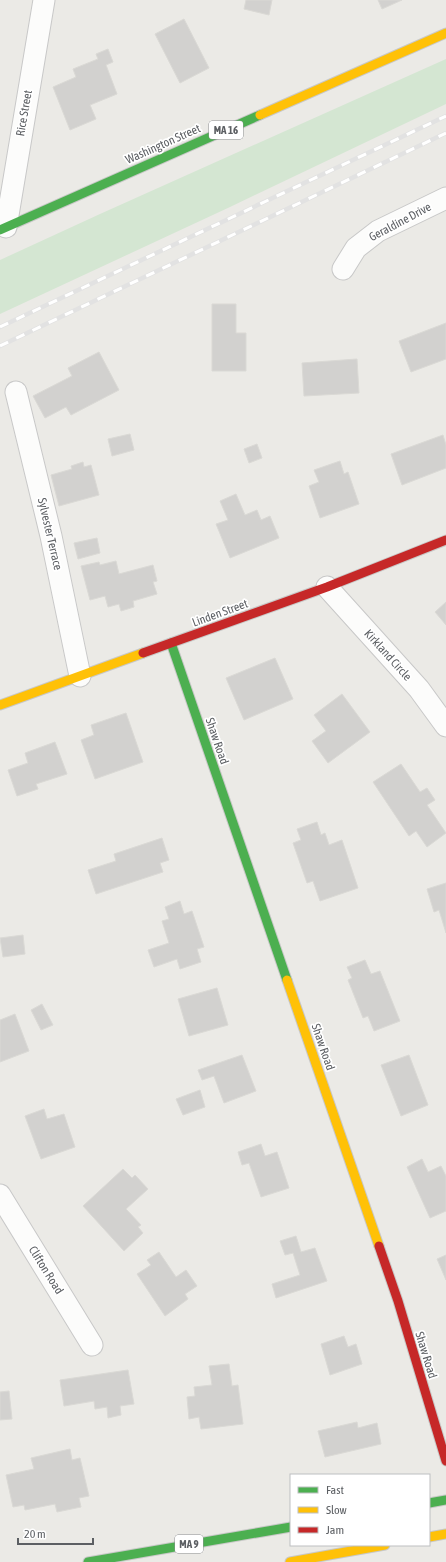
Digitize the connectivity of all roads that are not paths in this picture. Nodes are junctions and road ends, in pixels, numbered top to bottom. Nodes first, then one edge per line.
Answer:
1 (44, 0) edge
2 (446, 33) edge
3 (446, 198) edge
4 (3, 228) edge
5 (343, 269) dead end
6 (16, 392) dead end
7 (446, 540) edge
8 (327, 587) junction
9 (171, 643) junction
10 (80, 676) junction
11 (0, 705) edge
12 (446, 726) edge
13 (0, 1195) edge
14 (92, 1345) dead end
15 (446, 1461) edge
16 (446, 1500) edge
17 (430, 1503) edge
18 (290, 1527) edge
19 (446, 1534) edge
20 (430, 1537) edge
21 (379, 1546) edge
22 (88, 1562) edge
23 (290, 1562) edge

1 - 4 street, Rice Street
2 - 4 main road, Washington Street / MA 16
3 - 5 street, Geraldine Drive
6 - 10 street, Sylvester Terrace
7 - 8 main road, Linden Street
8 - 9 main road, Linden Street
8 - 12 street, Kirkland Circle
9 - 10 main road, Linden Street
9 - 15 main road, Shaw Road
10 - 11 main road, Linden Street
13 - 14 street, Clifton Road
16 - 17 main road
18 - 22 main road, MA 9
19 - 20 main road
21 - 23 main road

